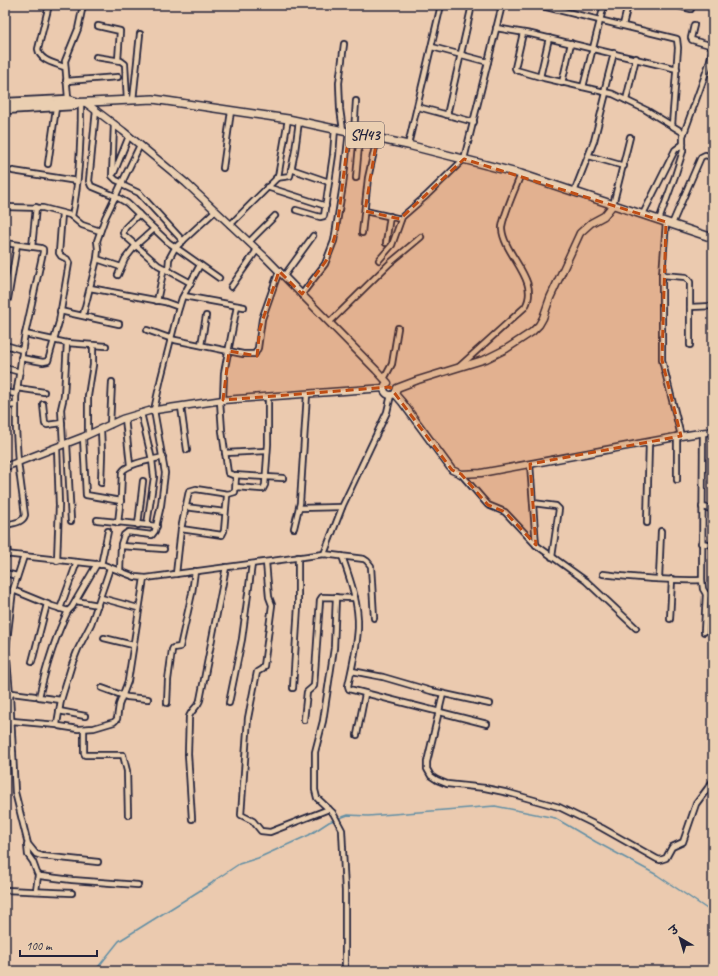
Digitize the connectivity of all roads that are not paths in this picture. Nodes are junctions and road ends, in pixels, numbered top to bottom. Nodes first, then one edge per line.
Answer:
1 (49, 5) edge
2 (83, 5) edge
3 (442, 5) edge
4 (472, 5) edge
5 (502, 5) edge
6 (538, 5) edge
7 (604, 5) edge
8 (628, 5) edge
9 (675, 5) edge
10 (691, 9) dead end
11 (600, 20) junction
12 (623, 25) junction
13 (694, 25) dead end
14 (98, 26) dead end
15 (496, 28) junction
16 (523, 33) junction
17 (140, 34) dead end
18 (549, 38) junction
19 (571, 43) junction
20 (344, 44) dead end
21 (432, 47) junction
22 (713, 47) edge
23 (593, 48) junction
24 (614, 54) junction
25 (460, 55) junction
26 (96, 57) dead end
27 (636, 58) junction
28 (118, 60) junction
29 (488, 62) junction
30 (64, 67) junction
31 (677, 69) junction
32 (118, 77) dead end
33 (540, 77) junction
34 (66, 81) junction
35 (562, 83) junction
36 (583, 88) junction
37 (605, 92) junction
38 (68, 98) junction
39 (130, 100) junction
40 (626, 100) junction
41 (5, 101) edge
42 (356, 101) dead end
43 (84, 103) junction
44 (5, 106) edge
45 (418, 107) junction
46 (56, 108) junction
47 (96, 110) junction
48 (5, 111) edge
49 (231, 111) junction
50 (447, 115) junction
51 (288, 118) junction
52 (300, 121) junction
53 (474, 122) junction
54 (114, 124) junction
55 (672, 125) junction
56 (335, 128) junction
57 (351, 132) junction
58 (684, 133) junction
59 (129, 136) junction
60 (630, 137) dead end
61 (377, 138) junction
62 (683, 144) junction
63 (140, 145) junction
64 (408, 145) junction
65 (589, 156) junction
66 (713, 157) edge
67 (464, 159) junction
68 (48, 164) dead end
69 (624, 166) junction
70 (222, 168) dead end
71 (291, 169) junction
72 (14, 172) dead end
73 (520, 174) junction
74 (112, 176) junction
75 (276, 178) junction
76 (356, 178) dead end
77 (77, 181) junction
78 (329, 182) junction
79 (122, 184) junction
80 (267, 187) junction
81 (574, 192) junction
82 (115, 196) junction
83 (613, 205) junction
84 (326, 206) junction
85 (5, 207) edge
86 (36, 207) junction
87 (296, 210) dead end
88 (215, 211) junction
89 (365, 211) junction
90 (62, 213) junction
91 (139, 214) junction
92 (643, 214) junction
93 (72, 216) junction
94 (276, 216) dead end
95 (390, 216) junction
96 (401, 219) junction
97 (666, 222) junction
98 (230, 224) junction
99 (154, 229) junction
100 (100, 231) junction
101 (362, 233) dead end
102 (313, 236) dead end
103 (420, 237) dead end
104 (713, 238) edge
105 (183, 241) junction
106 (249, 242) junction
107 (5, 243) edge
108 (386, 243) dead end
109 (17, 245) junction
110 (136, 245) junction
111 (32, 247) junction
112 (175, 248) junction
113 (257, 250) junction
114 (97, 258) junction
115 (379, 260) dead end
116 (200, 265) junction
117 (121, 267) junction
118 (166, 269) junction
119 (279, 271) junction
120 (118, 275) dead end
121 (662, 275) junction
122 (284, 276) junction
123 (219, 278) dead end
124 (190, 282) junction
125 (230, 287) dead end
126 (90, 288) junction
127 (302, 294) junction
128 (184, 296) junction
129 (8, 300) dead end
130 (157, 301) junction
131 (237, 306) junction
132 (713, 306) edge
133 (180, 307) junction
134 (244, 307) dead end
135 (690, 307) junction
136 (60, 311) junction
137 (83, 315) junction
138 (206, 316) dead end
139 (330, 322) junction
140 (119, 324) dead end
141 (398, 328) dead end
142 (147, 330) dead end
143 (25, 334) junction
144 (170, 338) junction
145 (54, 340) junction
146 (67, 343) junction
147 (5, 345) edge
148 (93, 345) junction
149 (201, 345) junction
150 (690, 345) dead end
151 (106, 346) dead end
152 (22, 350) junction
153 (228, 351) junction
154 (21, 358) junction
155 (5, 368) edge
156 (457, 368) junction
157 (20, 372) junction
158 (112, 382) dead end
159 (385, 383) junction
160 (17, 388) junction
161 (5, 392) edge
162 (44, 392) dead end
163 (394, 392) junction
164 (16, 394) junction
165 (307, 394) junction
166 (268, 397) junction
167 (222, 401) junction
168 (43, 404) dead end
169 (5, 406) edge
170 (16, 406) junction
171 (181, 407) junction
172 (154, 410) junction
173 (142, 413) junction
174 (126, 418) junction
175 (62, 423) junction
176 (110, 425) junction
177 (101, 428) junction
178 (713, 431) edge
179 (703, 432) junction
180 (86, 435) junction
181 (679, 436) junction
182 (649, 442) junction
183 (62, 445) junction
184 (187, 450) dead end
185 (267, 451) junction
186 (225, 453) junction
187 (163, 457) junction
188 (152, 460) junction
189 (18, 462) junction
190 (530, 464) junction
191 (130, 466) junction
192 (5, 467) edge
193 (461, 474) junction
194 (236, 475) junction
195 (266, 476) junction
196 (283, 478) dead end
197 (677, 480) dead end
198 (143, 482) dead end
199 (101, 483) dead end
200 (236, 487) junction
201 (228, 494) junction
202 (121, 501) junction
203 (533, 503) junction
204 (185, 507) junction
205 (342, 507) junction
206 (702, 507) junction
207 (299, 508) junction
208 (713, 509) edge
209 (225, 512) junction
210 (97, 520) dead end
211 (71, 521) dead end
212 (118, 523) junction
213 (647, 523) dead end
214 (138, 525) junction
215 (5, 526) edge
216 (146, 526) junction
217 (157, 526) junction
218 (294, 528) dead end
219 (181, 529) junction
220 (108, 531) dead end
221 (662, 531) dead end
222 (701, 543) junction
223 (536, 545) junction
224 (713, 545) edge
225 (121, 546) junction
226 (164, 549) dead end
227 (6, 554) edge
228 (324, 554) junction
229 (24, 556) junction
230 (342, 556) junction
231 (298, 557) junction
232 (552, 557) junction
233 (57, 560) junction
234 (77, 562) junction
235 (266, 562) junction
236 (252, 564) junction
237 (99, 565) junction
238 (226, 567) junction
239 (110, 568) junction
240 (120, 571) junction
241 (195, 571) junction
242 (5, 573) edge
243 (176, 574) junction
244 (603, 574) dead end
245 (17, 576) junction
246 (144, 578) junction
247 (659, 578) junction
248 (672, 579) junction
249 (702, 580) junction
250 (13, 590) junction
251 (706, 594) junction
252 (713, 596) edge
253 (336, 597) junction
254 (101, 598) junction
255 (355, 598) junction
256 (76, 601) junction
257 (47, 604) junction
258 (98, 605) junction
259 (138, 608) junction
260 (60, 610) junction
261 (68, 612) junction
262 (374, 618) dead end
263 (670, 619) dead end
264 (7, 620) edge
265 (636, 628) dead end
266 (704, 632) dead end
267 (104, 638) dead end
268 (133, 645) junction
269 (32, 662) dead end
270 (352, 670) junction
271 (7, 676) edge
272 (102, 688) dead end
273 (293, 688) dead end
274 (365, 694) junction
275 (443, 694) junction
276 (8, 695) edge
277 (34, 696) dead end
278 (123, 696) junction
279 (148, 699) dead end
280 (61, 700) junction
281 (167, 703) dead end
282 (229, 704) dead end
283 (490, 704) dead end
284 (59, 711) junction
285 (439, 712) junction
286 (85, 716) dead end
287 (304, 720) dead end
288 (12, 721) junction
289 (487, 724) dead end
290 (57, 725) junction
291 (84, 729) junction
292 (357, 735) dead end
293 (5, 753) edge
294 (13, 753) junction
295 (713, 781) edge
296 (329, 809) junction
297 (128, 815) dead end
298 (192, 819) dead end
299 (28, 844) junction
300 (98, 862) dead end
301 (38, 875) junction
302 (138, 885) dead end
303 (5, 890) edge
304 (36, 891) junction
305 (72, 893) dead end
306 (344, 971) edge

1 - 30 street
2 - 30 street
3 - 21 street
4 - 25 street
5 - 15 street
6 - 11 street
7 - 11 street
8 - 12 street
9 - 10 street
11 - 12 street
11 - 23 street
12 - 31 street
13 - 22 street
14 - 28 street
15 - 16 street
15 - 29 street
16 - 18 street
16 - 33 street
17 - 39 street
18 - 19 street
18 - 33 street
19 - 23 street
19 - 35 street
20 - 57 street
21 - 25 street
21 - 45 street
22 - 58 street
23 - 24 street
23 - 36 street
24 - 27 street
24 - 37 street
25 - 29 street
25 - 50 street
26 - 28 street
27 - 31 street
27 - 40 street
28 - 39 street
29 - 53 street
30 - 34 street
31 - 55 street
32 - 34 street
33 - 35 street
34 - 38 street
35 - 36 street
36 - 37 street
37 - 40 street
37 - 65 street
38 - 41 street
38 - 43 street
39 - 43 main road, SH43
39 - 49 main road, SH43
40 - 55 street
42 - 57 street
43 - 44 main road, SH43
43 - 46 street
43 - 47 street
43 - 77 street
45 - 50 street
45 - 64 street
46 - 48 street
46 - 68 street
47 - 54 street
47 - 82 street
49 - 51 main road, SH43
49 - 70 street
50 - 53 street
51 - 52 main road, SH43
51 - 75 street
52 - 56 main road, SH43
52 - 71 street
53 - 67 street
54 - 59 street
54 - 74 street
55 - 58 street
56 - 57 main road, SH43
56 - 78 street
57 - 61 main road, SH43
57 - 76 street
57 - 127 street
58 - 62 street
59 - 63 street
59 - 74 street
60 - 69 street
61 - 64 main road, SH43
61 - 89 street
62 - 92 street
62 - 97 street
63 - 79 street
63 - 88 street
64 - 67 main road, SH43
65 - 69 street
65 - 81 street
66 - 97 street
67 - 73 main road, SH43
67 - 96 street
69 - 83 street
71 - 75 street
71 - 78 street
72 - 77 street
73 - 81 main road, SH43
73 - 156 street
74 - 79 street
75 - 80 street
77 - 93 street
78 - 84 street
79 - 82 street
79 - 105 street
80 - 84 street
80 - 98 street
81 - 83 main road, SH43
82 - 91 street
82 - 100 street
83 - 92 main road, SH43
83 - 156 street
84 - 87 street
85 - 86 street
86 - 90 street
86 - 111 street
88 - 98 street
88 - 105 street
89 - 95 street
89 - 101 street
90 - 93 street
90 - 136 street
91 - 99 street
91 - 110 street
92 - 97 main road, SH43
93 - 100 street
94 - 106 street
95 - 96 street
95 - 108 street
96 - 115 street
97 - 104 main road, SH43
97 - 121 street
98 - 106 street
99 - 110 street
99 - 112 street
100 - 114 street
102 - 122 street
103 - 139 street
105 - 112 street
106 - 113 street
107 - 109 street
109 - 111 street
109 - 129 street
110 - 117 street
110 - 118 street
111 - 143 street
112 - 116 street
112 - 118 street
113 - 119 street
113 - 125 street
114 - 117 street
114 - 126 street
116 - 123 street
116 - 124 street
117 - 120 street
118 - 124 street
118 - 130 street
119 - 122 street
119 - 153 street
121 - 135 street
121 - 181 street
122 - 127 street
124 - 128 street
126 - 130 street
126 - 137 street
127 - 139 street
128 - 131 street
128 - 133 street
130 - 133 street
131 - 134 street
131 - 153 street
132 - 135 street
133 - 144 street
135 - 150 street
136 - 137 street
136 - 145 street
137 - 140 street
138 - 149 street
139 - 159 street
141 - 159 street
142 - 144 street
143 - 145 street
143 - 152 street
144 - 149 street
144 - 172 street
145 - 146 street
145 - 154 street
146 - 148 street
146 - 175 street
147 - 152 street
148 - 151 street
148 - 180 street
149 - 153 street
152 - 154 street
153 - 167 street
154 - 157 street
155 - 157 street
156 - 163 street
157 - 160 street
158 - 176 street
159 - 163 street
159 - 163 street
159 - 165 street
160 - 162 street
160 - 164 street
161 - 164 street
163 - 193 street
163 - 205 street
164 - 170 street
165 - 166 street
165 - 207 street
166 - 167 street
166 - 185 street
167 - 171 street
167 - 186 street
168 - 175 street
169 - 170 street
170 - 189 street
171 - 172 street
171 - 184 street
172 - 173 street
172 - 187 street
173 - 174 street
173 - 188 street
174 - 176 street
174 - 191 street
175 - 183 street
176 - 177 street
177 - 180 street
177 - 199 street
178 - 179 street
179 - 181 street
179 - 206 street
180 - 183 street
180 - 202 street
181 - 182 street
181 - 197 street
182 - 190 street
182 - 213 street
183 - 189 street
183 - 211 street
183 - 233 street
185 - 186 street
185 - 195 street
186 - 194 street
187 - 188 street
187 - 217 street
188 - 191 street
188 - 216 street
189 - 192 street
189 - 215 street
190 - 193 street
190 - 203 street
191 - 202 street
193 - 223 street
194 - 195 street
194 - 200 street
195 - 196 street
195 - 200 street
198 - 214 street
200 - 201 street
201 - 204 street
201 - 209 street
202 - 212 street
203 - 223 street
203 - 232 street
204 - 209 street
204 - 219 street
205 - 207 street
205 - 228 street
206 - 208 street
206 - 222 street
207 - 218 street
209 - 219 street
210 - 212 street
212 - 214 street
214 - 216 street
215 - 227 street
216 - 217 street
217 - 225 street
219 - 243 street
220 - 237 street
221 - 247 street
222 - 224 street
222 - 249 street
223 - 232 street
225 - 226 street
225 - 240 street
227 - 229 street
228 - 230 street
228 - 231 street
229 - 233 street
229 - 245 street
230 - 255 street
230 - 262 street
231 - 235 street
231 - 273 street
232 - 265 street
233 - 234 street
234 - 237 street
234 - 260 street
235 - 236 street
235 - 296 street
236 - 238 street
236 - 282 street
237 - 239 street
237 - 256 street
238 - 241 street
238 - 298 street
239 - 240 street
239 - 254 street
240 - 246 street
241 - 243 street
241 - 281 street
242 - 245 street
243 - 246 street
244 - 247 street
245 - 250 street
246 - 259 street
247 - 248 street
248 - 249 street
248 - 263 street
249 - 251 street
250 - 257 street
250 - 264 street
251 - 252 street
251 - 266 street
253 - 255 street
253 - 287 street
253 - 296 street
254 - 258 street
254 - 259 street
255 - 270 street
256 - 258 street
256 - 261 street
257 - 260 street
257 - 269 street
258 - 280 street
259 - 268 street
260 - 261 street
261 - 280 street
264 - 271 street
267 - 268 street
268 - 278 street
270 - 274 street
270 - 275 street
271 - 276 street
272 - 278 street
274 - 285 street
274 - 292 street
275 - 283 street
275 - 285 street
276 - 277 street
276 - 288 street
278 - 279 street
278 - 291 street
280 - 284 street
284 - 286 street
284 - 290 street
285 - 289 street
285 - 295 street
288 - 290 street
288 - 294 street
290 - 291 street
291 - 297 street
293 - 294 street
294 - 299 street
296 - 306 street
299 - 300 street
299 - 301 street
301 - 302 street
301 - 304 street
303 - 304 street
304 - 305 street

